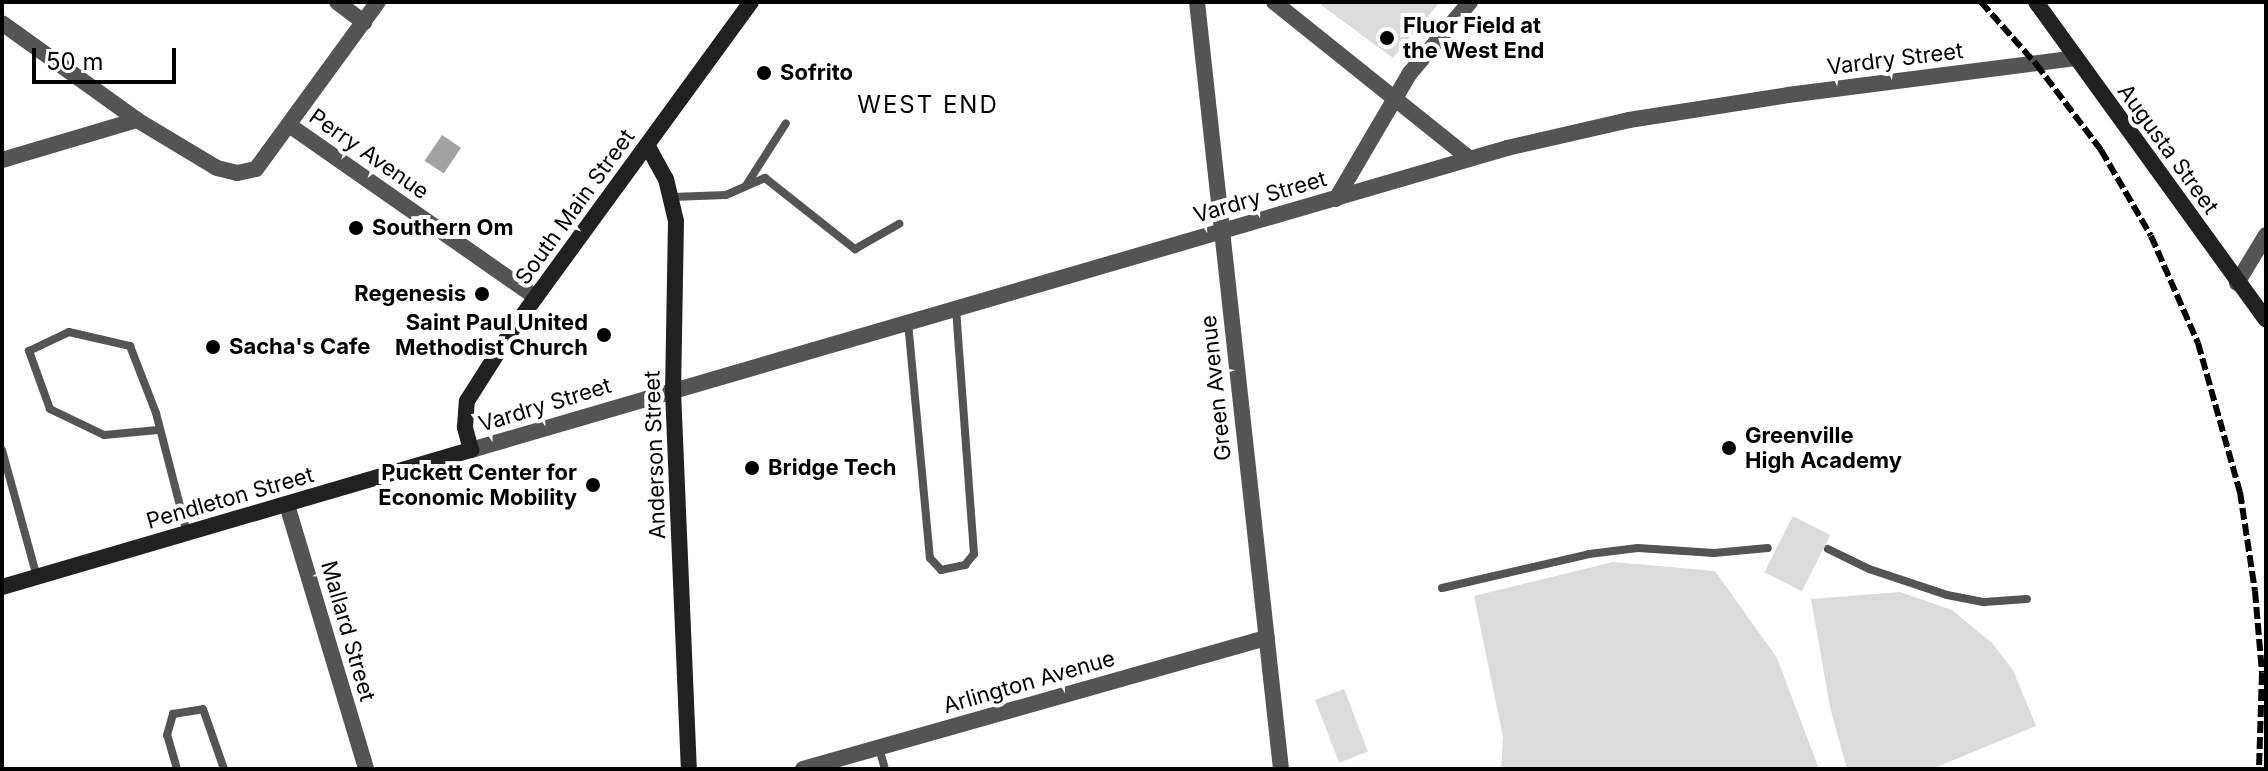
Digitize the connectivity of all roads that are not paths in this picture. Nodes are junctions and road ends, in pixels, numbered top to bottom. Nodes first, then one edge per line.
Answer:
1 (337, 2) edge
2 (378, 2) edge
3 (751, 2) edge
4 (1197, 2) edge
5 (1274, 2) edge
6 (1470, 2) edge
7 (2036, 2) edge
8 (364, 22) junction
9 (2, 23) edge
10 (2076, 58) junction
11 (1397, 96) junction
12 (137, 120) junction
13 (786, 123) dead end
14 (289, 125) junction
15 (647, 145) junction
16 (1469, 158) junction
17 (2, 160) edge
18 (747, 184) junction
19 (672, 197) junction
20 (1336, 199) junction
21 (899, 224) dead end
22 (1221, 231) junction
23 (2266, 235) edge
24 (2237, 283) junction
25 (536, 297) junction
26 (956, 308) junction
27 (2266, 320) edge
28 (908, 322) junction
29 (673, 391) junction
30 (158, 430) junction
31 (2, 450) edge
32 (471, 450) junction
33 (287, 505) junction
34 (187, 534) junction
35 (1768, 548) dead end
36 (1828, 549) dead end
37 (37, 577) junction
38 (2, 587) edge
39 (1442, 588) dead end
40 (2027, 599) dead end
41 (1267, 638) junction
42 (879, 748) junction
43 (177, 769) edge
44 (224, 769) edge
45 (366, 769) edge
46 (689, 769) edge
47 (803, 769) edge
48 (885, 769) edge
49 (1281, 769) edge

1 - 8 street
2 - 8 street
3 - 15 main road, South Main Street
4 - 22 street, Green Avenue
5 - 11 street
6 - 11 street
7 - 10 main road, Augusta Street
8 - 14 street
9 - 12 street, Perry Avenue
10 - 16 street, Vardry Street
10 - 24 main road, Augusta Street
11 - 16 street
11 - 20 street
12 - 14 street, Perry Avenue
12 - 17 street
13 - 18 lane
14 - 25 street, Perry Avenue
15 - 19 main road, Anderson Street
15 - 25 main road, South Main Street
16 - 20 street, Vardry Street
18 - 19 lane
18 - 21 lane
19 - 29 main road, Anderson Street
20 - 22 street, Vardry Street
22 - 26 street, Vardry Street
22 - 41 street, Green Avenue
23 - 24 street
24 - 27 main road, Augusta Street
25 - 32 main road, South Main Street
26 - 28 street, Vardry Street
26 - 28 lane
28 - 29 street, Vardry Street
29 - 32 street, Vardry Street
29 - 46 main road, Anderson Street
30 - 30 lane
30 - 34 lane
31 - 37 lane
32 - 33 main road, Pendleton Street
33 - 34 main road, Pendleton Street
33 - 45 street, Mallard Street
34 - 37 main road, Pendleton Street
35 - 39 lane
36 - 40 lane
37 - 38 main road, Pendleton Street
41 - 42 street, Arlington Avenue
41 - 49 street, Green Avenue
42 - 47 street, Arlington Avenue
42 - 48 lane
43 - 44 lane

